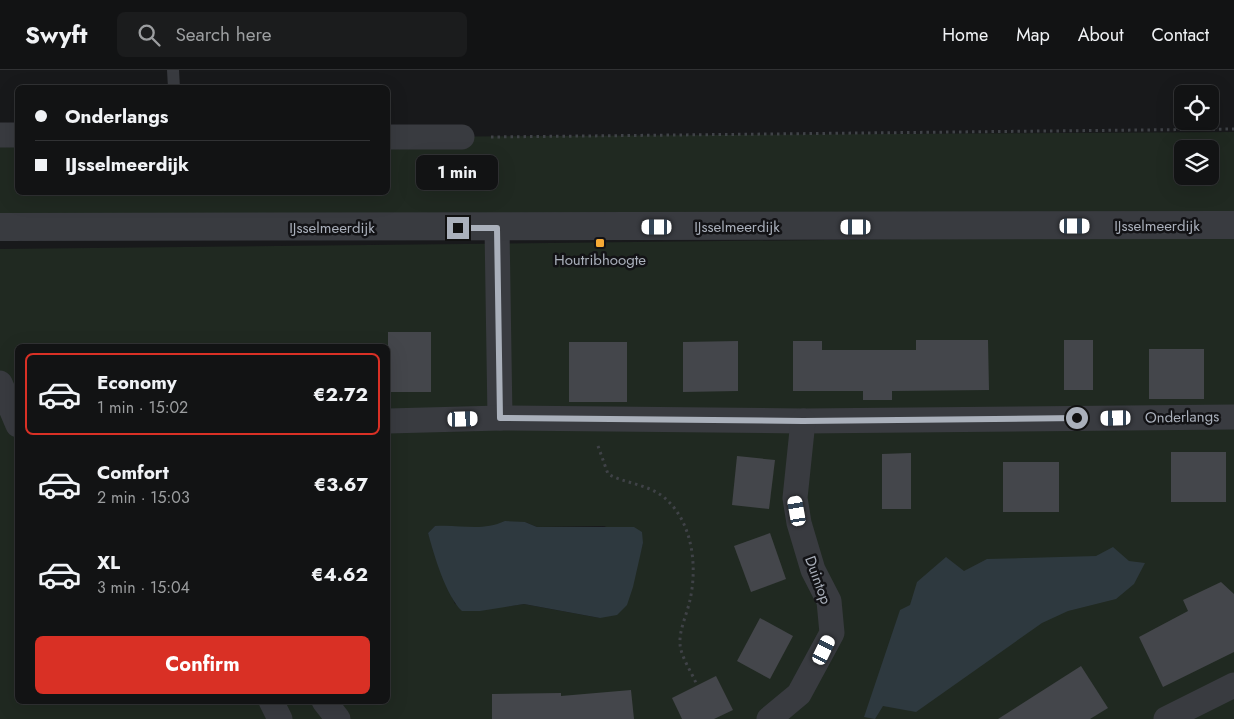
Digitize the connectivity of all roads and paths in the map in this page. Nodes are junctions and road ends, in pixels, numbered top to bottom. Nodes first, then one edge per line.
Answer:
1 (174, 70) edge
2 (174, 85) edge
3 (1234, 129) edge
4 (0, 135) edge
5 (15, 135) edge
6 (390, 137) edge
7 (462, 137) joint
8 (1234, 225) edge
9 (0, 227) edge
10 (497, 228) junction
11 (0, 383) edge
12 (1234, 417) edge
13 (15, 418) edge
14 (500, 418) junction
15 (593, 419) junction
16 (390, 421) edge
17 (803, 421) junction
18 (696, 683) dead end
19 (1234, 685) edge
20 (272, 704) edge
21 (326, 704) edge
22 (280, 719) edge
23 (338, 719) edge
24 (769, 719) edge
25 (1166, 719) edge

1 - 2 lane
3 - 7 path
4 - 5 street
6 - 7 street
8 - 10 street, IJsselmeerdijk
9 - 10 street, IJsselmeerdijk
10 - 14 street
11 - 13 street
12 - 17 street, Onderlangs
14 - 15 street, Onderlangs
14 - 16 street, Onderlangs
15 - 17 street, Onderlangs
15 - 18 path
17 - 24 street, Duintop
19 - 25 street
20 - 22 street
21 - 23 street

